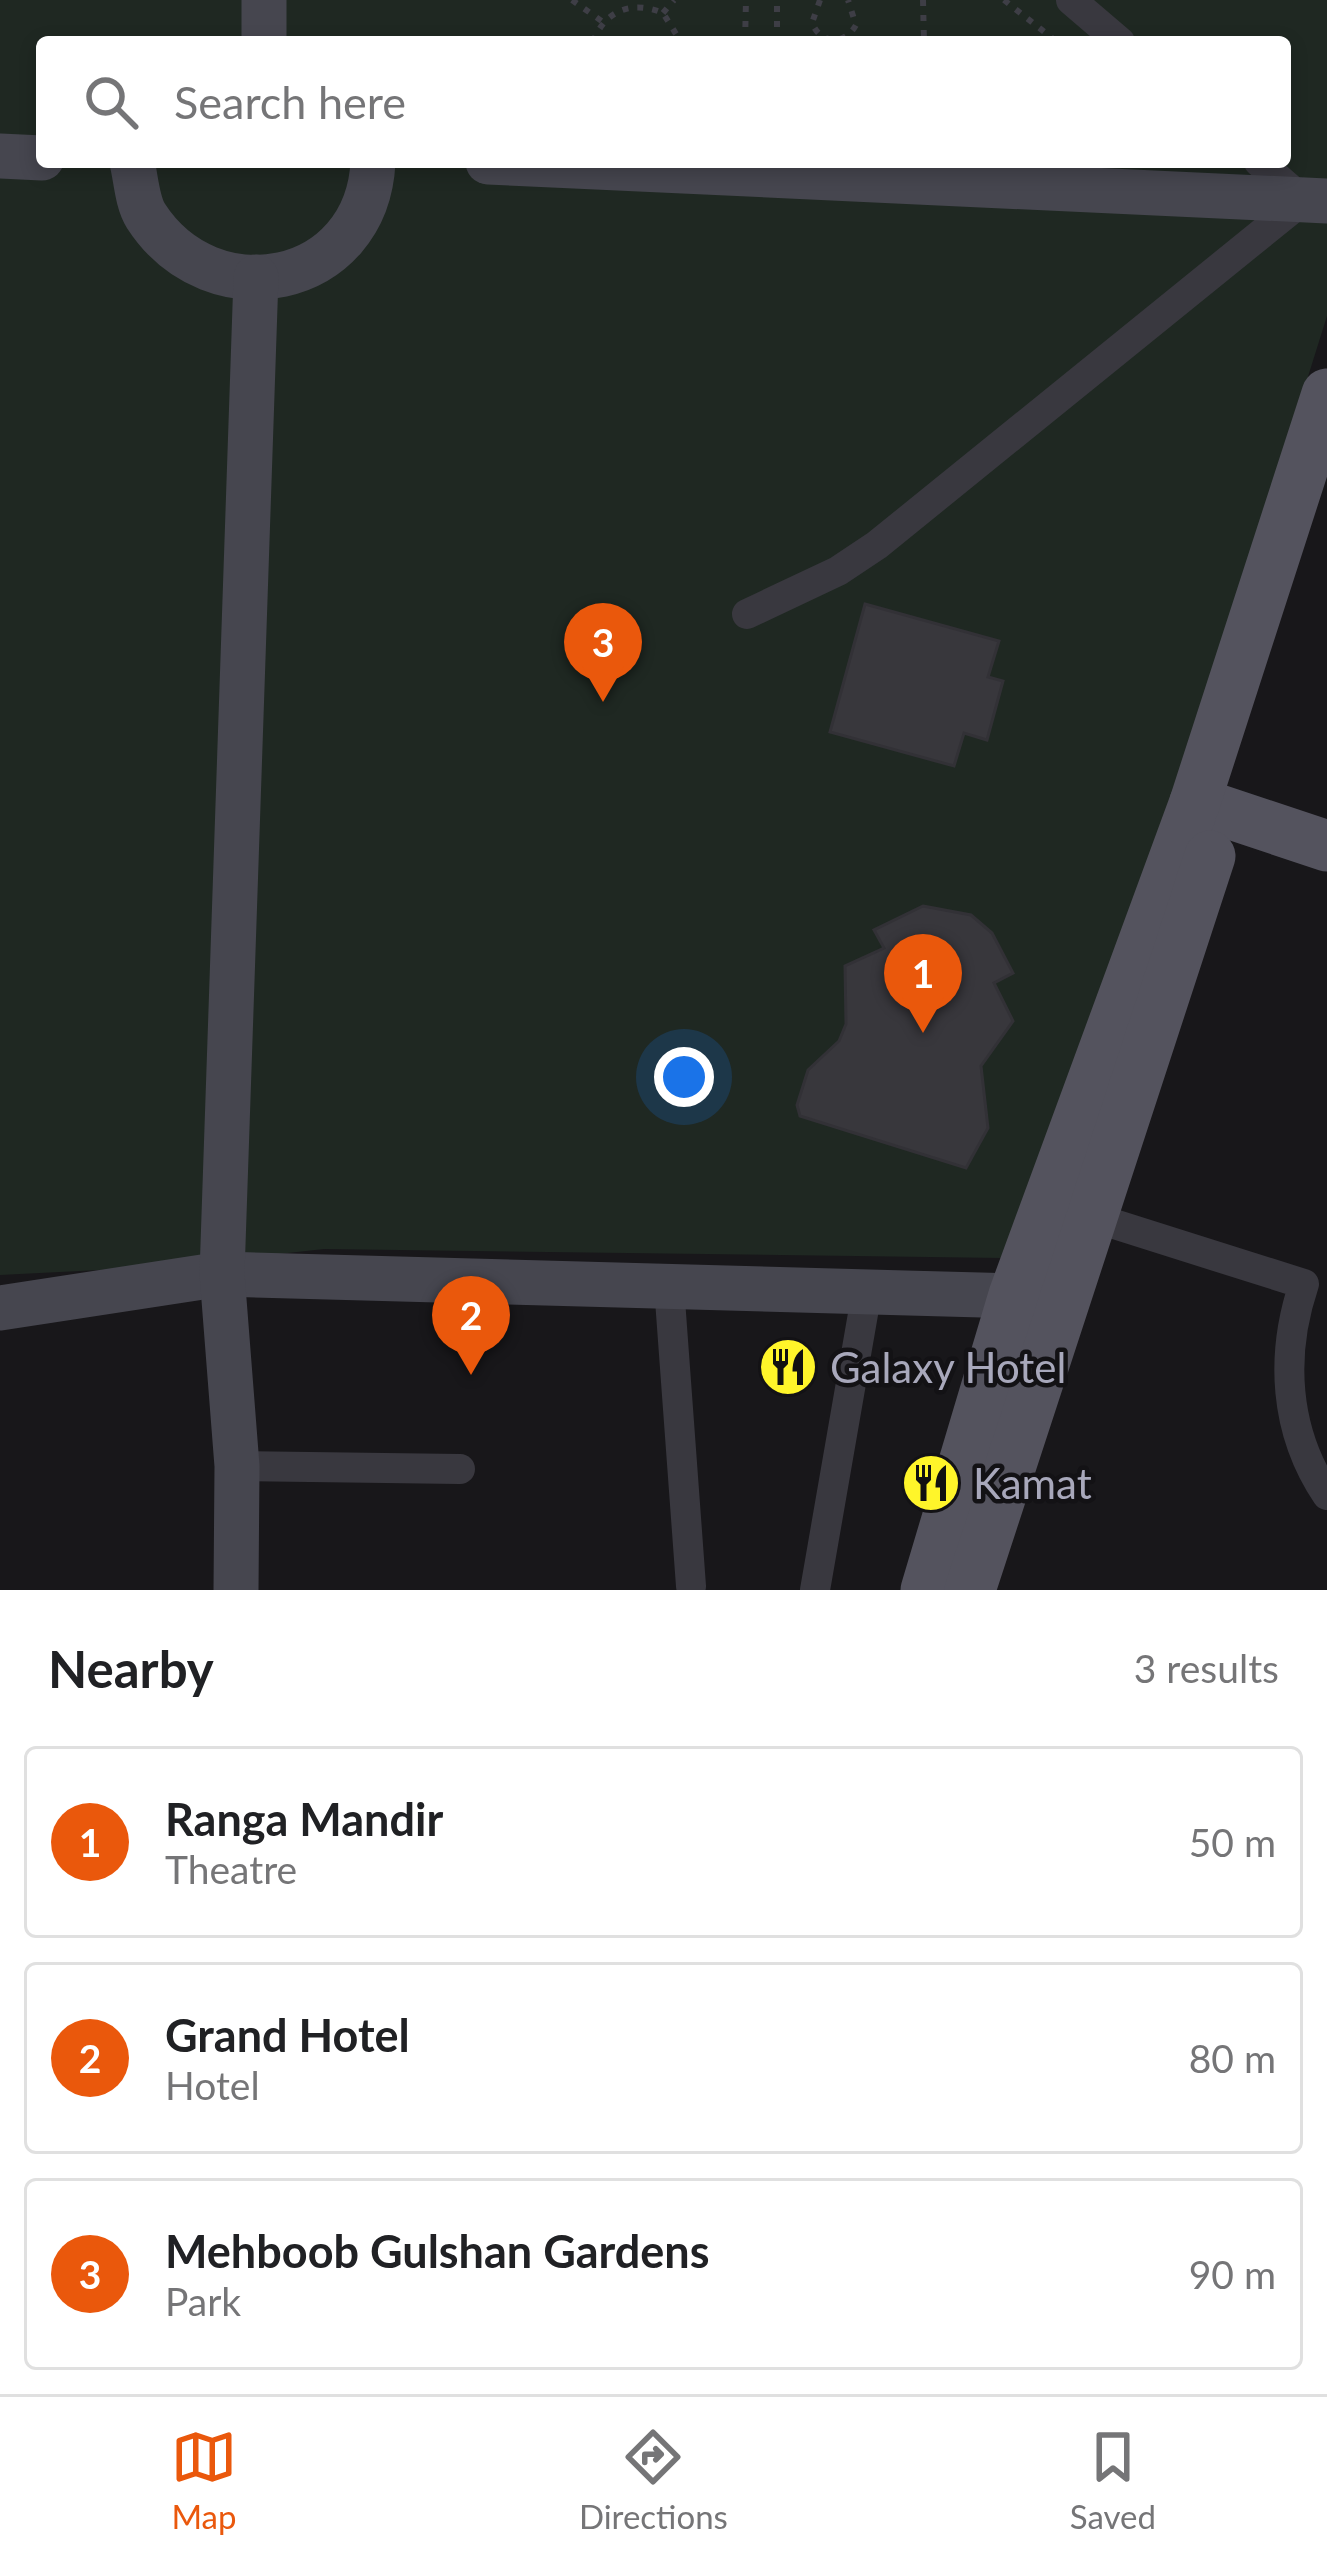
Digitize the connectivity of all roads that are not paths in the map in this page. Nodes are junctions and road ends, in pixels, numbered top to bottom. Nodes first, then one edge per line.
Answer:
1 (1071, 0) edge
2 (1113, 36) edge
3 (0, 156) edge
4 (36, 158) edge
5 (133, 168) edge
6 (373, 168) edge
7 (619, 168) edge
8 (1268, 168) edge
9 (1315, 200) edge
10 (256, 277) junction
11 (1327, 394) edge
12 (1327, 502) edge
13 (747, 614) dead end
14 (1214, 795) junction
15 (1327, 817) edge
16 (1327, 846) edge
17 (1092, 1217) junction
18 (222, 1274) junction
19 (669, 1286) junction
20 (867, 1292) junction
21 (1014, 1295) junction
22 (1065, 1298) junction
23 (0, 1308) edge
24 (237, 1466) junction
25 (460, 1468) dead end
26 (1327, 1496) edge
27 (691, 1586) dead end
28 (236, 1590) edge
29 (815, 1590) edge
30 (926, 1590) edge
31 (970, 1590) edge

1 - 2 street
3 - 4 street
5 - 10 street
6 - 10 street
7 - 9 street
8 - 9 street
9 - 13 street
10 - 18 street
11 - 14 main road
12 - 14 main road
14 - 15 main road
14 - 16 main road
14 - 17 main road
14 - 21 main road
17 - 22 main road
17 - 26 street
18 - 19 street
18 - 23 street
18 - 24 street
19 - 20 street
19 - 27 street
20 - 21 street
20 - 29 street
21 - 22 street
21 - 30 main road
22 - 31 main road
24 - 25 street
24 - 28 street

